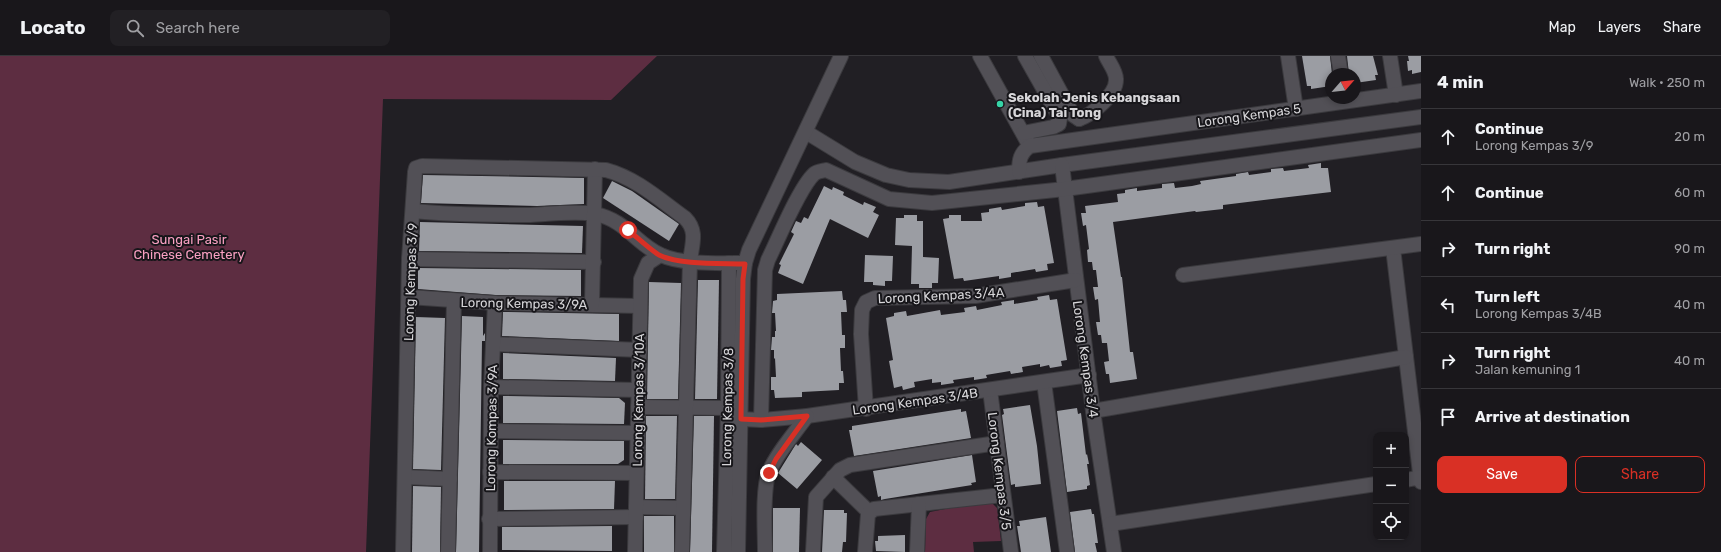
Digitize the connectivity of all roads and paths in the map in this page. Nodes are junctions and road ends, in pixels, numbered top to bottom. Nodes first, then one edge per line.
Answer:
1 (841, 56) edge
2 (980, 56) edge
3 (1025, 56) edge
4 (1041, 56) edge
5 (1106, 56) edge
6 (1288, 56) edge
7 (1338, 56) edge
8 (1390, 56) edge
9 (1340, 68) edge
10 (1421, 91) edge
11 (1396, 95) junction
12 (1361, 98) edge
13 (1325, 104) edge
14 (1296, 109) junction
15 (1421, 117) edge
16 (1079, 119) junction
17 (806, 132) junction
18 (1023, 133) junction
19 (1077, 139) junction
20 (1421, 140) edge
21 (1030, 146) junction
22 (1062, 165) junction
23 (595, 170) junction
24 (1020, 172) junction
25 (1065, 189) junction
26 (413, 211) junction
27 (595, 214) junction
28 (1421, 244) edge
29 (1393, 248) junction
30 (655, 252) junction
31 (409, 259) junction
32 (690, 261) junction
33 (594, 262) junction
34 (729, 263) junction
35 (745, 264) junction
36 (1183, 275) dead end
37 (1076, 280) junction
38 (409, 297) junction
39 (454, 301) junction
40 (495, 303) junction
41 (592, 304) junction
42 (640, 306) junction
43 (493, 344) junction
44 (640, 350) junction
45 (1406, 357) junction
46 (1089, 375) junction
47 (1044, 382) junction
48 (491, 387) junction
49 (638, 390) junction
50 (990, 390) junction
51 (638, 407) junction
52 (686, 408) junction
53 (728, 408) junction
54 (866, 409) junction
55 (1093, 411) junction
56 (807, 416) junction
57 (741, 419) junction
58 (761, 420) junction
59 (491, 431) junction
60 (637, 433) junction
61 (997, 443) junction
62 (490, 472) junction
63 (636, 473) junction
64 (405, 477) junction
65 (833, 478) junction
66 (450, 479) junction
67 (1421, 479) edge
68 (1409, 480) edge
69 (1373, 484) edge
70 (1004, 495) junction
71 (919, 504) junction
72 (682, 508) junction
73 (636, 512) junction
74 (869, 512) junction
75 (489, 519) junction
76 (1110, 524) junction
77 (403, 552) edge
78 (448, 552) edge
79 (490, 552) edge
80 (635, 552) edge
81 (682, 552) edge
82 (724, 552) edge
83 (738, 552) edge
84 (765, 552) edge
85 (814, 552) edge
86 (866, 552) edge
87 (917, 552) edge
88 (1011, 552) edge
89 (1067, 552) edge
90 (1114, 552) edge

1 - 17 street
2 - 18 street
3 - 18 street
4 - 16 street
5 - 16 street
6 - 14 street
7 - 9 street
8 - 11 street
10 - 11 street, Lorong Kempas 5
11 - 12 street, Lorong Kempas 5
13 - 14 street, Lorong Kempas 5
14 - 19 street, Lorong Kempas 5
15 - 22 street
16 - 19 street
17 - 24 street
17 - 35 street
18 - 21 street
19 - 21 street, Lorong Kempas 5
20 - 25 street
21 - 24 street
22 - 24 street
22 - 25 street, Lorong Kempas 3/4
23 - 26 street
23 - 27 street
23 - 32 street
25 - 37 street, Lorong Kempas 3/4
25 - 58 street
26 - 27 street, Lorong Kempas 3/9
26 - 31 street, Lorong Kempas 3/9
27 - 30 street, Lorong Kempas 3/9
27 - 33 street
28 - 29 street
29 - 36 street
29 - 45 street
30 - 32 street
30 - 42 street, Lorong Kempas 3/10A
31 - 33 street
31 - 38 street, Lorong Kempas 3/9
32 - 34 street
32 - 52 street
33 - 41 street
34 - 35 street
34 - 53 street, Lorong Kempas 3/8
35 - 57 street
37 - 46 street, Lorong Kempas 3/4
37 - 54 street, Lorong Kempas 3/4A
38 - 39 street, Lorong Kempas 3/9A
38 - 64 street, Lorong Kempas 3/9
39 - 40 street, Lorong Kempas 3/9A
39 - 66 street
40 - 41 street, Lorong Kempas 3/9A
40 - 43 street, Lorong Kompas 3/9A
41 - 42 street, Lorong Kempas 3/9A
42 - 44 street, Lorong Kempas 3/10A
43 - 44 street
43 - 48 street, Lorong Kompas 3/9A
44 - 49 street, Lorong Kempas 3/10A
45 - 55 street
45 - 67 street
46 - 47 street, Lorong Kempas 3/4B
46 - 55 street, Lorong Kempas 3/4
47 - 50 street, Lorong Kempas 3/4B
47 - 89 street
48 - 49 street
48 - 59 street, Lorong Kompas 3/9A
49 - 51 street, Lorong Kempas 3/10A
50 - 54 street, Lorong Kempas 3/4B
50 - 61 street, Lorong Kempas 3/5
51 - 52 street
51 - 60 street, Lorong Kempas 3/10A
52 - 53 street
52 - 72 street
53 - 82 street, Lorong Kempas 3/8
54 - 56 street, Lorong Kempas 3/4B
55 - 76 street, Lorong Kempas 3/4
56 - 58 street, Lorong Kempas 3/4B
56 - 84 street
57 - 58 street, Lorong Kempas 3/4B
57 - 83 street
59 - 60 street
59 - 62 street, Lorong Kompas 3/9A
60 - 63 street, Lorong Kempas 3/10A
61 - 65 street
61 - 70 street, Lorong Kempas 3/5
62 - 63 street
62 - 75 street, Lorong Kompas 3/9A
63 - 73 street, Lorong Kempas 3/10A
64 - 66 street
64 - 77 street, Lorong Kempas 3/9
65 - 74 street
65 - 85 street
66 - 78 street
67 - 68 street
69 - 76 street
70 - 71 street
70 - 88 street, Lorong Kempas 3/5
71 - 74 street
71 - 87 street
72 - 73 street
72 - 81 street
73 - 75 street
73 - 80 street, Lorong Kempas 3/10A
74 - 86 street
75 - 79 street, Lorong Kompas 3/9A
76 - 90 street, Lorong Kempas 3/4

